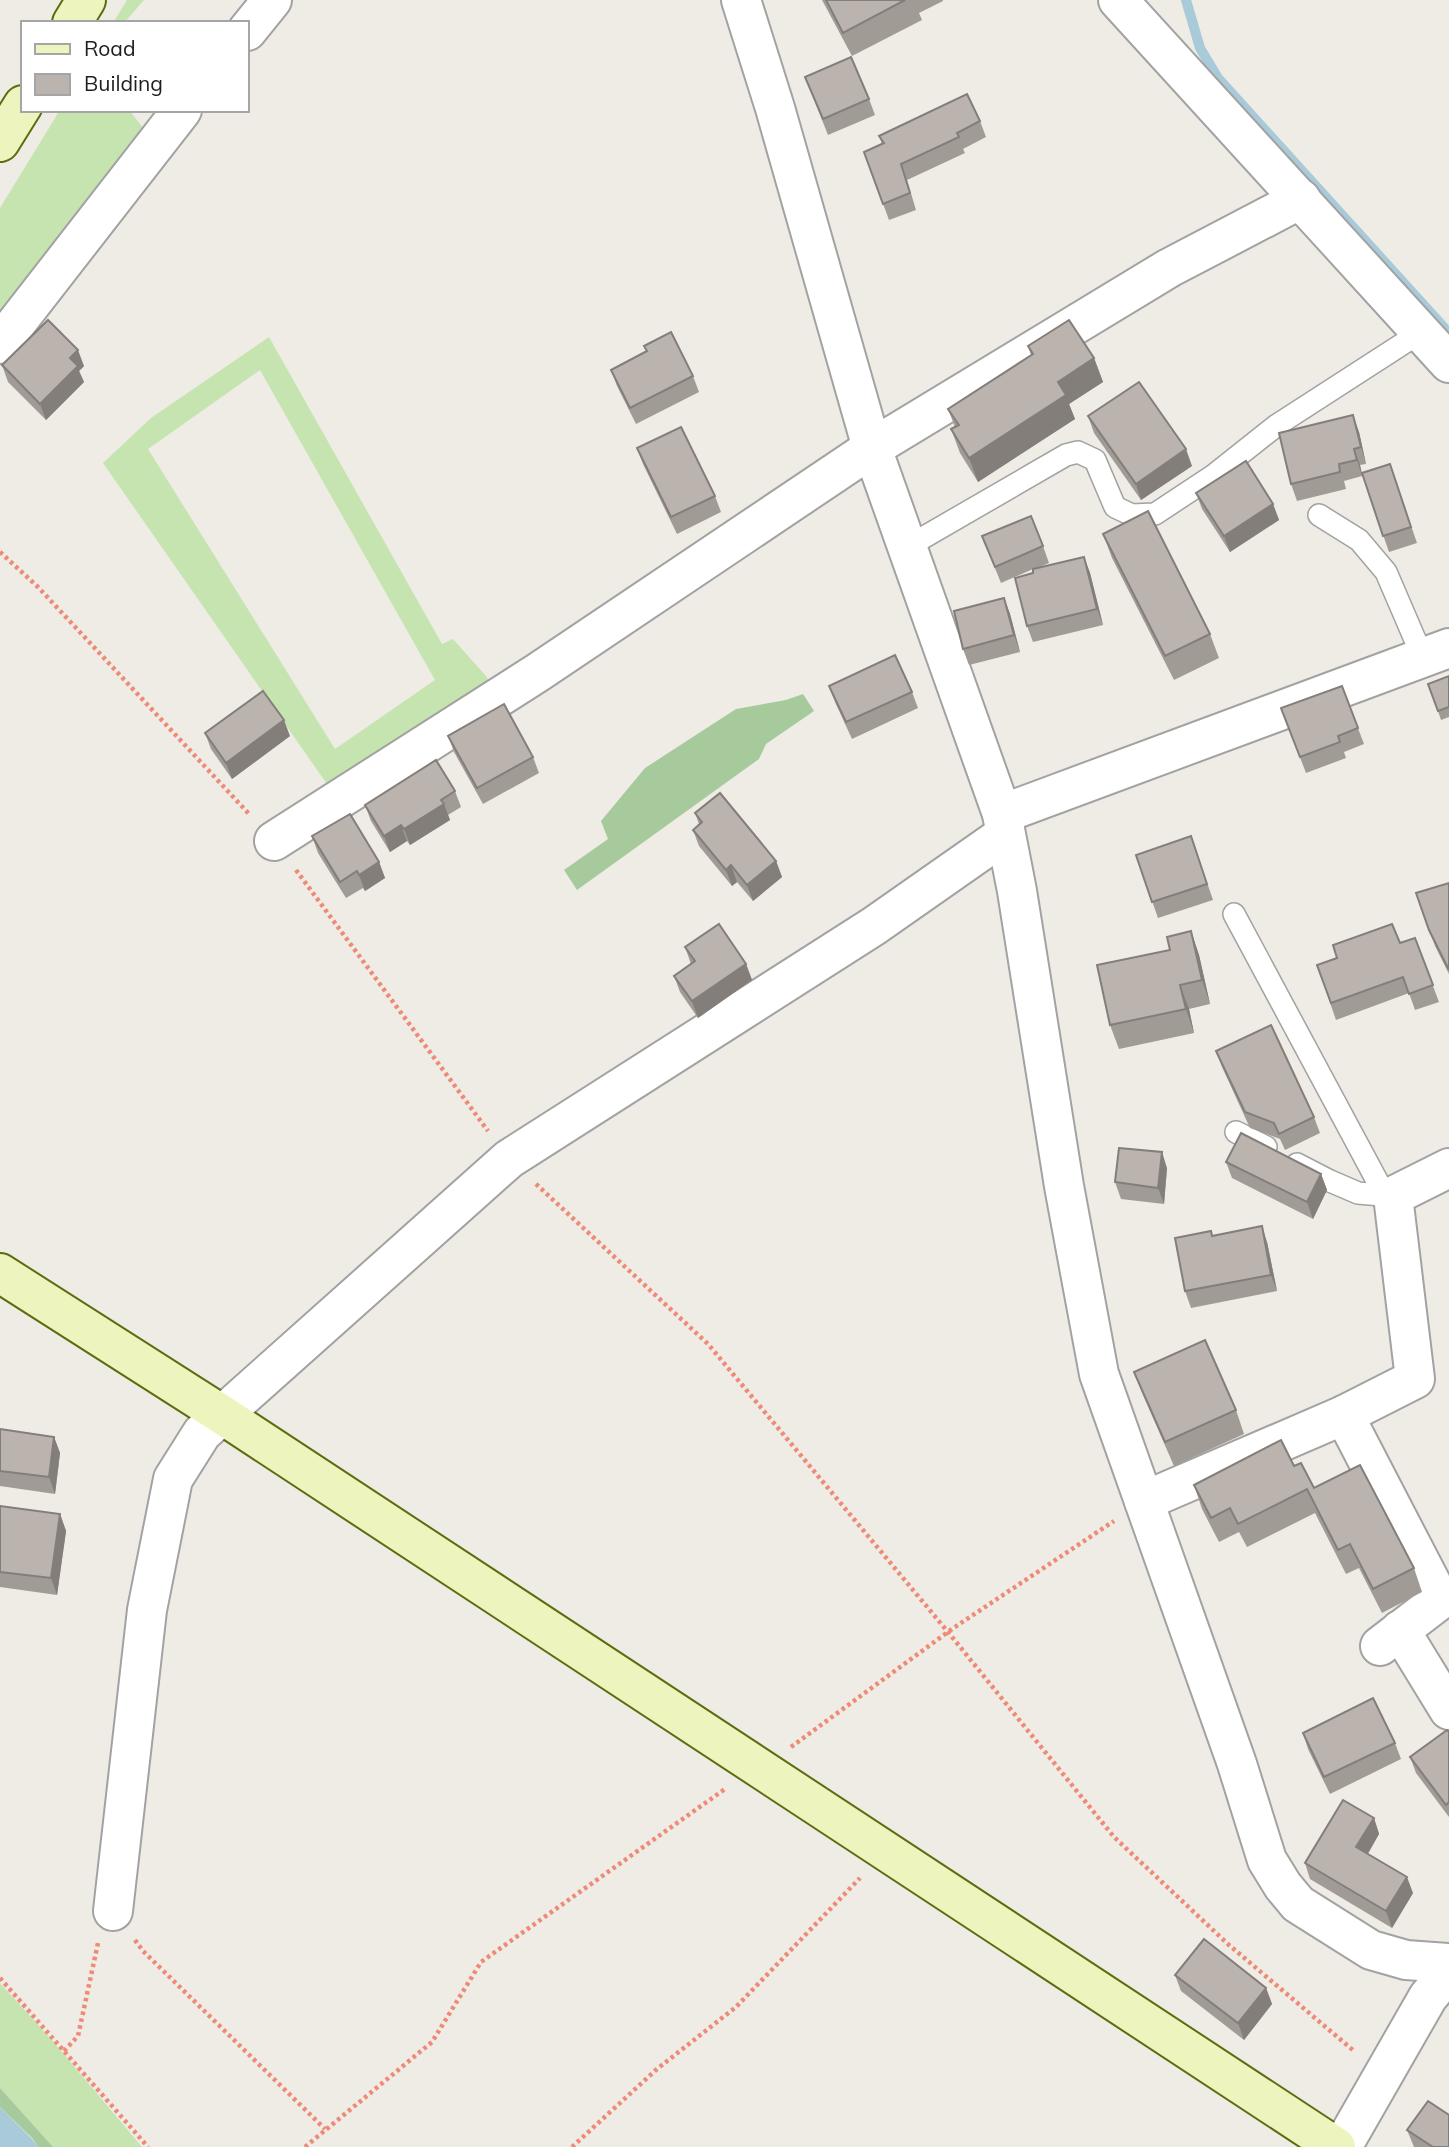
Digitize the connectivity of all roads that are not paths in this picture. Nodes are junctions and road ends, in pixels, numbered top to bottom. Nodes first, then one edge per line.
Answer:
1 (86, 0) edge
2 (272, 0) edge
3 (741, 0) edge
4 (1118, 0) edge
5 (73, 21) edge
6 (248, 30) edge
7 (21, 108) edge
8 (180, 112) edge
9 (0, 142) edge
10 (1301, 199) junction
11 (1421, 332) junction
12 (0, 344) edge
13 (1449, 363) edge
14 (872, 448) junction
15 (1319, 515) dead end
16 (907, 547) junction
17 (1436, 653) edge
18 (1003, 825) junction
19 (274, 841) road end
20 (1234, 914) dead end
21 (1236, 1132) dead end
22 (1449, 1168) edge
23 (1393, 1196) junction
24 (0, 1273) edge
25 (221, 1414) junction
26 (1344, 1415) junction
27 (1144, 1501) junction
28 (1449, 1710) edge
29 (113, 1911) road end
30 (1449, 1963) edge
31 (1449, 1972) edge
32 (1339, 2147) edge

1 - 5 street
2 - 6 street
3 - 14 street
4 - 10 street
7 - 9 street
8 - 12 street
10 - 11 street
10 - 14 street
11 - 13 street
11 - 16 lane
14 - 16 street
14 - 19 street
15 - 17 lane
16 - 18 street
17 - 18 street
18 - 25 street
18 - 27 street
20 - 23 lane
21 - 23 lane
22 - 23 street
23 - 26 street
24 - 25 street
25 - 29 street
25 - 32 street
26 - 27 street
26 - 28 street
27 - 30 street
31 - 32 street

